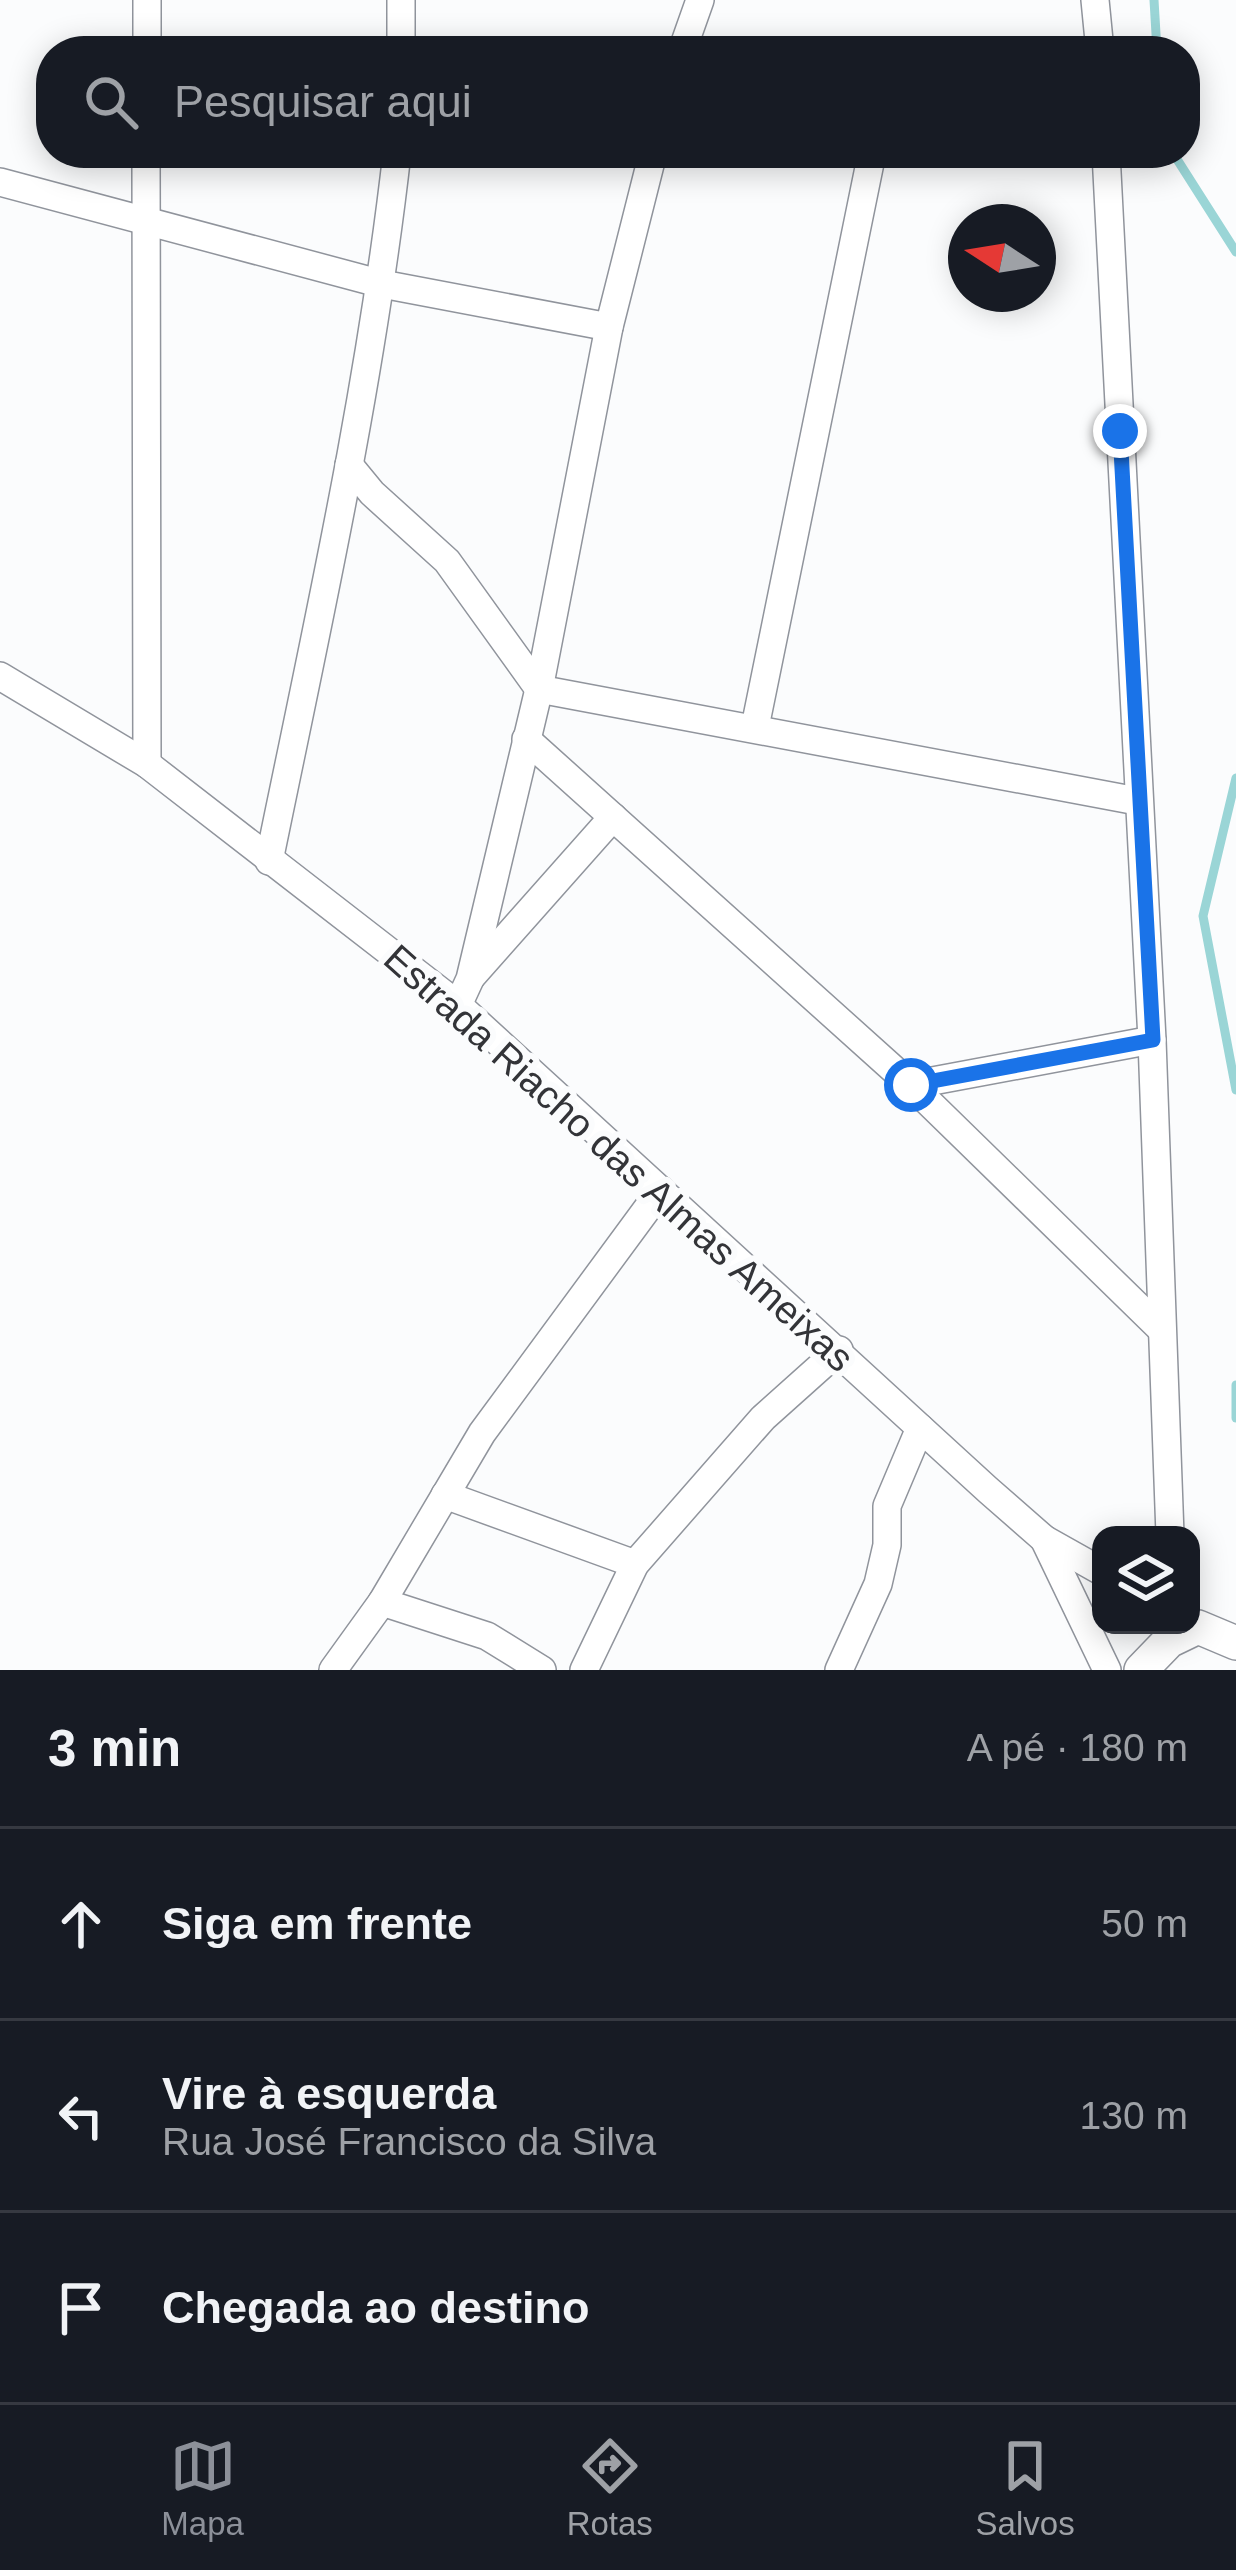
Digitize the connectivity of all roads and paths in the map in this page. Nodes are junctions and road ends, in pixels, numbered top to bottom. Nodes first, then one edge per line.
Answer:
1 (147, 0) edge
2 (700, 0) edge
3 (1095, 0) edge
4 (404, 4) edge
5 (147, 36) edge
6 (402, 36) edge
7 (687, 36) edge
8 (1099, 36) edge
9 (146, 168) edge
10 (395, 168) edge
11 (649, 168) edge
12 (869, 168) edge
13 (1107, 168) edge
14 (0, 182) edge
15 (146, 224) junction
16 (382, 284) junction
17 (609, 327) junction
18 (350, 465) junction
19 (0, 676) edge
20 (539, 689) junction
21 (754, 727) junction
22 (526, 740) junction
23 (147, 764) junction
24 (1138, 801) junction
25 (613, 817) junction
26 (269, 861) junction
27 (464, 992) junction
28 (1153, 1040) junction
29 (911, 1085) junction
30 (661, 1190) junction
31 (1162, 1330) junction
32 (839, 1350) junction
33 (920, 1428) junction
34 (446, 1495) junction
35 (1170, 1526) edge
36 (1044, 1539) junction
37 (635, 1564) junction
38 (1092, 1566) edge
39 (382, 1602) junction
40 (1200, 1626) edge
41 (1179, 1634) edge
42 (1236, 1643) edge
43 (333, 1670) edge
44 (542, 1670) edge
45 (584, 1670) edge
46 (839, 1670) edge
47 (1107, 1670) edge
48 (1142, 1670) edge

1 - 5 street
2 - 7 street
3 - 8 street
4 - 6 street
9 - 15 street
10 - 16 street
11 - 17 street
12 - 21 street
13 - 24 street
14 - 15 street
15 - 16 street
15 - 23 street
16 - 17 street
16 - 18 street
17 - 20 street
18 - 20 street
18 - 26 street
19 - 23 street, Estrada Riacho das Almas Ameixas
20 - 21 street
20 - 22 street
21 - 24 street
22 - 25 street
22 - 27 street
23 - 26 street, Estrada Riacho das Almas Ameixas
24 - 28 street
25 - 27 street
25 - 29 street
26 - 27 street, Estrada Riacho das Almas Ameixas
27 - 30 street, Estrada Riacho das Almas Ameixas
28 - 29 street
28 - 31 street
29 - 31 street
30 - 32 street, Estrada Riacho das Almas Ameixas
30 - 34 street
31 - 35 street
32 - 33 street, Estrada Riacho das Almas Ameixas
32 - 37 street
33 - 36 street, Estrada Riacho das Almas Ameixas
33 - 46 street
34 - 37 street
34 - 39 street
36 - 38 street, Estrada Riacho das Almas Ameixas
36 - 47 street, Estrada Riacho das Almas Ameixas
37 - 45 street
39 - 43 street
39 - 44 street
40 - 42 street
41 - 48 street

